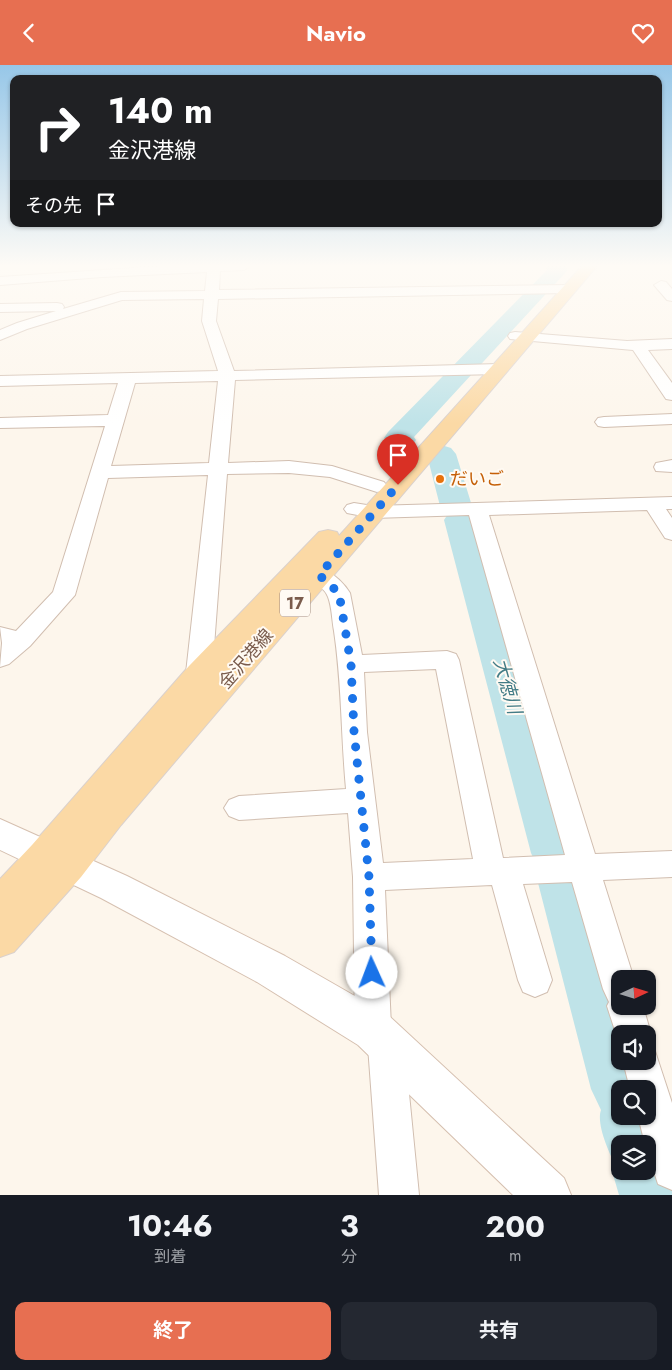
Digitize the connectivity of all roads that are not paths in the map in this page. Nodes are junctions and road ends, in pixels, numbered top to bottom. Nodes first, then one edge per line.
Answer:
1 (46, 319) edge
2 (209, 319) edge
3 (533, 319) edge
4 (0, 336) edge
5 (521, 336) junction
6 (638, 345) junction
7 (672, 345) edge
8 (477, 369) junction
9 (227, 375) junction
10 (128, 377) junction
11 (668, 379) edge
12 (0, 381) edge
13 (672, 395) edge
14 (672, 419) edge
15 (116, 420) junction
16 (604, 422) dead end
17 (0, 423) edge
18 (218, 469) junction
19 (101, 472) junction
20 (377, 486) junction
21 (662, 503) edge
22 (478, 509) junction
23 (363, 511) junction
24 (672, 535) edge
25 (309, 571) junction
26 (10, 638) edge
27 (0, 658) edge
28 (351, 664) junction
29 (199, 673) junction
30 (361, 800) junction
31 (239, 808) dead end
32 (0, 835) edge
33 (56, 861) junction
34 (672, 864) edge
35 (585, 868) junction
36 (497, 872) junction
37 (369, 877) junction
38 (0, 905) edge
39 (0, 939) edge
40 (615, 970) edge
41 (535, 980) dead end
42 (380, 1035) junction
43 (644, 1070) edge
44 (672, 1170) edge
45 (399, 1195) edge
46 (547, 1195) edge

1 - 4 street
2 - 9 street
3 - 5 main road, 金沢港線 / 17
5 - 6 street
5 - 8 main road, 金沢港線 / 17
6 - 7 street
6 - 11 street
8 - 9 street
8 - 20 main road, 金沢港線 / 17
8 - 23 main road, 金沢港線 / 17
9 - 10 street
9 - 18 street
10 - 12 street
10 - 15 street
11 - 13 street
14 - 16 street
15 - 17 street
15 - 19 street
18 - 19 street
18 - 20 street
18 - 29 street
19 - 26 street
20 - 23 main road, 金沢港線 / 17
21 - 22 street
21 - 24 street
22 - 23 street
22 - 35 street
23 - 25 main road, 金沢港線 / 17
25 - 28 street
25 - 29 main road, 金沢港線 / 17
25 - 33 main road, 金沢港線 / 17
26 - 27 street
28 - 30 street
28 - 36 street
29 - 33 main road, 金沢港線 / 17
30 - 31 street
30 - 37 street
32 - 33 street
33 - 38 main road, 金沢港線 / 17
33 - 39 main road, 金沢港線 / 17
33 - 42 street
34 - 35 street
35 - 36 street
35 - 40 street
36 - 37 street
36 - 41 street
37 - 42 street
42 - 45 street
42 - 46 street
43 - 44 street

